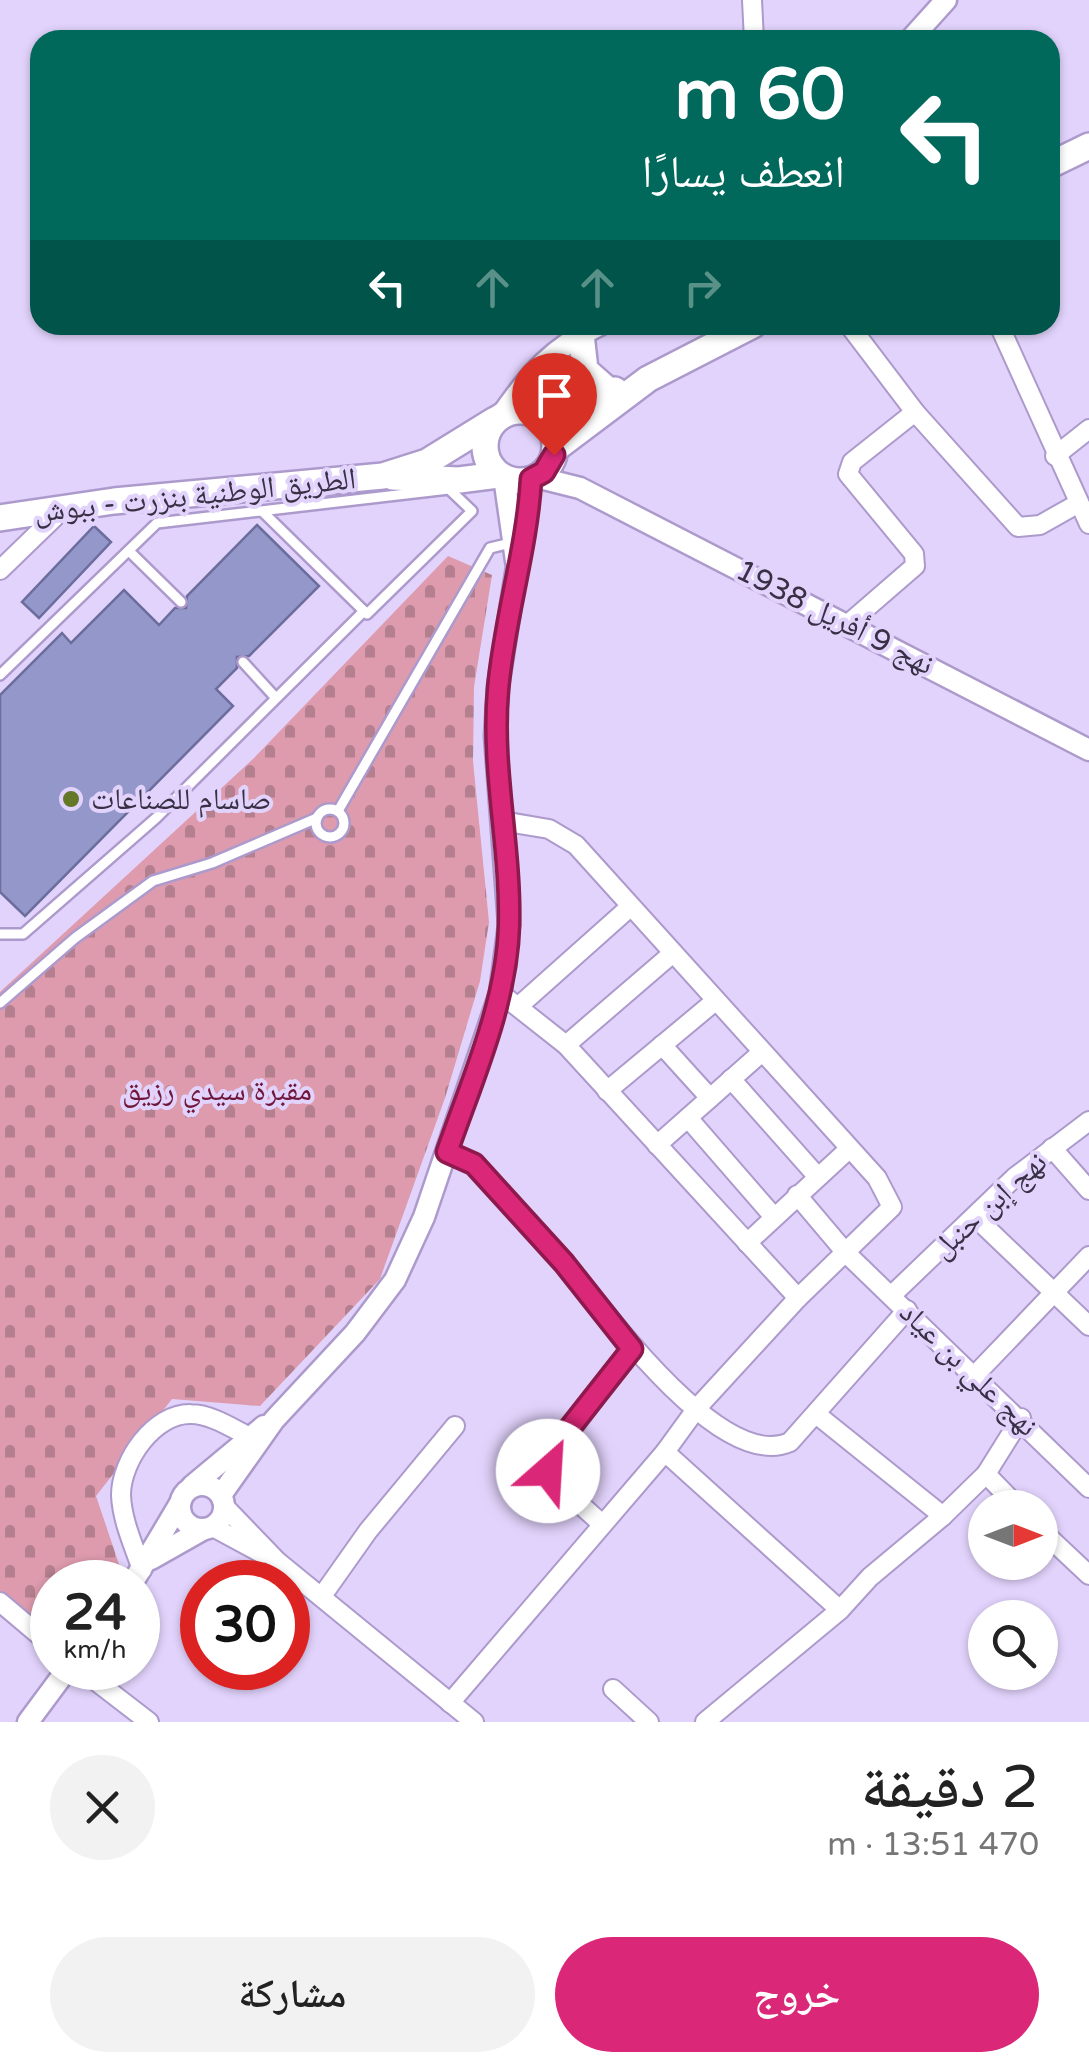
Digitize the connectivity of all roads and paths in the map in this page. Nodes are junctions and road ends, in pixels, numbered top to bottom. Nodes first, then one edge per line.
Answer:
1 (752, 0) edge
2 (946, 0) edge
3 (754, 30) edge
4 (919, 30) edge
5 (1089, 146) edge
6 (1060, 161) edge
7 (582, 335) edge
8 (590, 335) edge
9 (734, 335) edge
10 (857, 335) edge
11 (1004, 335) edge
12 (536, 365) junction
13 (648, 379) junction
14 (610, 392) junction
15 (916, 412) junction
16 (535, 414) junction
17 (498, 418) junction
18 (1089, 429) edge
19 (554, 452) junction
20 (1055, 456) junction
21 (384, 476) junction
22 (501, 476) junction
23 (533, 478) junction
24 (580, 488) junction
25 (1079, 503) junction
26 (65, 507) junction
27 (262, 511) junction
28 (2, 514) edge
29 (1089, 524) edge
30 (129, 552) junction
31 (514, 553) junction
32 (0, 570) edge
33 (181, 602) dead end
34 (364, 611) junction
35 (848, 624) junction
36 (243, 662) dead end
37 (0, 675) edge
38 (275, 697) junction
39 (1089, 750) edge
40 (338, 812) junction
41 (317, 818) junction
42 (502, 821) junction
43 (630, 907) junction
44 (0, 934) edge
45 (673, 953) junction
46 (500, 992) junction
47 (714, 1002) junction
48 (0, 1004) edge
49 (520, 1005) junction
50 (566, 1045) junction
51 (662, 1046) junction
52 (761, 1053) junction
53 (731, 1079) junction
54 (606, 1091) junction
55 (710, 1098) junction
56 (688, 1118) junction
57 (1089, 1121) edge
58 (657, 1145) junction
59 (1052, 1148) junction
60 (849, 1150) junction
61 (447, 1152) junction
62 (817, 1176) junction
63 (1089, 1190) edge
64 (797, 1195) junction
65 (975, 1216) junction
66 (774, 1217) junction
67 (747, 1243) junction
68 (846, 1253) junction
69 (1089, 1256) edge
70 (893, 1294) junction
71 (1054, 1295) junction
72 (798, 1298) junction
73 (907, 1310) junction
74 (1089, 1326) edge
75 (632, 1349) junction
76 (976, 1374) junction
77 (696, 1408) junction
78 (816, 1414) junction
79 (1020, 1418) junction
80 (274, 1420) junction
81 (455, 1426) dead end
82 (248, 1436) junction
83 (666, 1452) junction
84 (986, 1474) junction
85 (192, 1486) junction
86 (1089, 1488) edge
87 (1002, 1490) edge
88 (223, 1500) junction
89 (179, 1505) junction
90 (943, 1516) junction
91 (602, 1524) junction
92 (208, 1528) junction
93 (1058, 1546) edge
94 (138, 1560) edge
95 (147, 1560) edge
96 (158, 1560) edge
97 (275, 1560) edge
98 (276, 1560) edge
99 (1089, 1574) edge
100 (310, 1587) edge
101 (322, 1596) junction
102 (0, 1602) edge
103 (840, 1610) junction
104 (30, 1627) edge
105 (613, 1689) dead end
106 (52, 1690) edge
107 (108, 1690) edge
108 (450, 1703) junction
109 (28, 1722) edge
110 (149, 1722) edge
111 (474, 1722) edge
112 (649, 1722) edge
113 (705, 1722) edge

1 - 3 street
2 - 4 street
5 - 6 main road
7 - 12 street
8 - 14 main road
9 - 13 main road
10 - 15 street
11 - 20 street
12 - 16 street
12 - 17 street
13 - 14 main road
13 - 19 main road
14 - 16 main road
15 - 25 street
15 - 35 street
16 - 17 main road
16 - 19 main road
17 - 21 main road, الطريق الوطنية بنزرت - ببوش
17 - 22 main road
18 - 20 street
19 - 23 main road
19 - 24 street
20 - 25 street
21 - 22 main road, الطريق الوطنية بنزرت - ببوش
21 - 26 main road, الطريق الوطنية بنزرت - ببوش
22 - 23 main road
22 - 31 street
23 - 24 street
23 - 31 street
24 - 35 street, نهج 9 أفريل 1938
25 - 29 street
26 - 28 main road, الطريق الوطنية بنزرت - ببوش
26 - 32 street
27 - 30 lane
27 - 34 lane
27 - 34 lane
30 - 33 lane
30 - 37 lane
31 - 40 lane
31 - 42 street
34 - 38 lane
35 - 39 street, نهج 9 أفريل 1938
36 - 38 lane
38 - 44 lane
40 - 41 lane
40 - 41 lane
41 - 48 lane
42 - 43 street
42 - 46 street
43 - 45 street
43 - 49 street
45 - 47 street
45 - 50 street
46 - 49 street
46 - 61 street
47 - 51 street
47 - 52 street
49 - 50 street
50 - 54 street
51 - 54 street
51 - 55 street
52 - 53 street
52 - 60 street
53 - 55 street
53 - 62 street
54 - 58 street
55 - 56 street
56 - 58 street
56 - 66 street
57 - 59 street, نهج إبن حنبل
58 - 67 street
59 - 63 street
59 - 65 street, نهج إبن حنبل
60 - 62 street
60 - 68 street
61 - 75 street
61 - 80 street
62 - 64 street
64 - 66 street
64 - 68 street, نهج علي بن عياد
65 - 70 street, نهج إبن حنبل
65 - 71 street
66 - 67 street
67 - 72 street
68 - 70 street, نهج علي بن عياد
68 - 72 street
69 - 71 street
70 - 73 street, نهج علي بن عياد
71 - 74 street
71 - 76 street
72 - 77 street
73 - 76 street, نهج علي بن عياد
73 - 78 street
75 - 77 street
75 - 91 street
76 - 79 street, نهج علي بن عياد
77 - 78 street
77 - 83 street
78 - 90 street
79 - 84 street
79 - 86 street, نهج علي بن عياد
80 - 82 street
80 - 88 street
81 - 101 street
82 - 85 street
82 - 94 street
83 - 91 street
83 - 103 street
84 - 87 street
84 - 90 street
85 - 88 street
85 - 89 street
88 - 92 street
88 - 98 street
89 - 92 street
89 - 95 street
90 - 103 street
91 - 108 street
92 - 96 street
92 - 97 street
93 - 99 street
100 - 101 street
101 - 108 street
102 - 104 street
103 - 113 street
105 - 112 street
106 - 109 street
107 - 110 street
108 - 111 street

